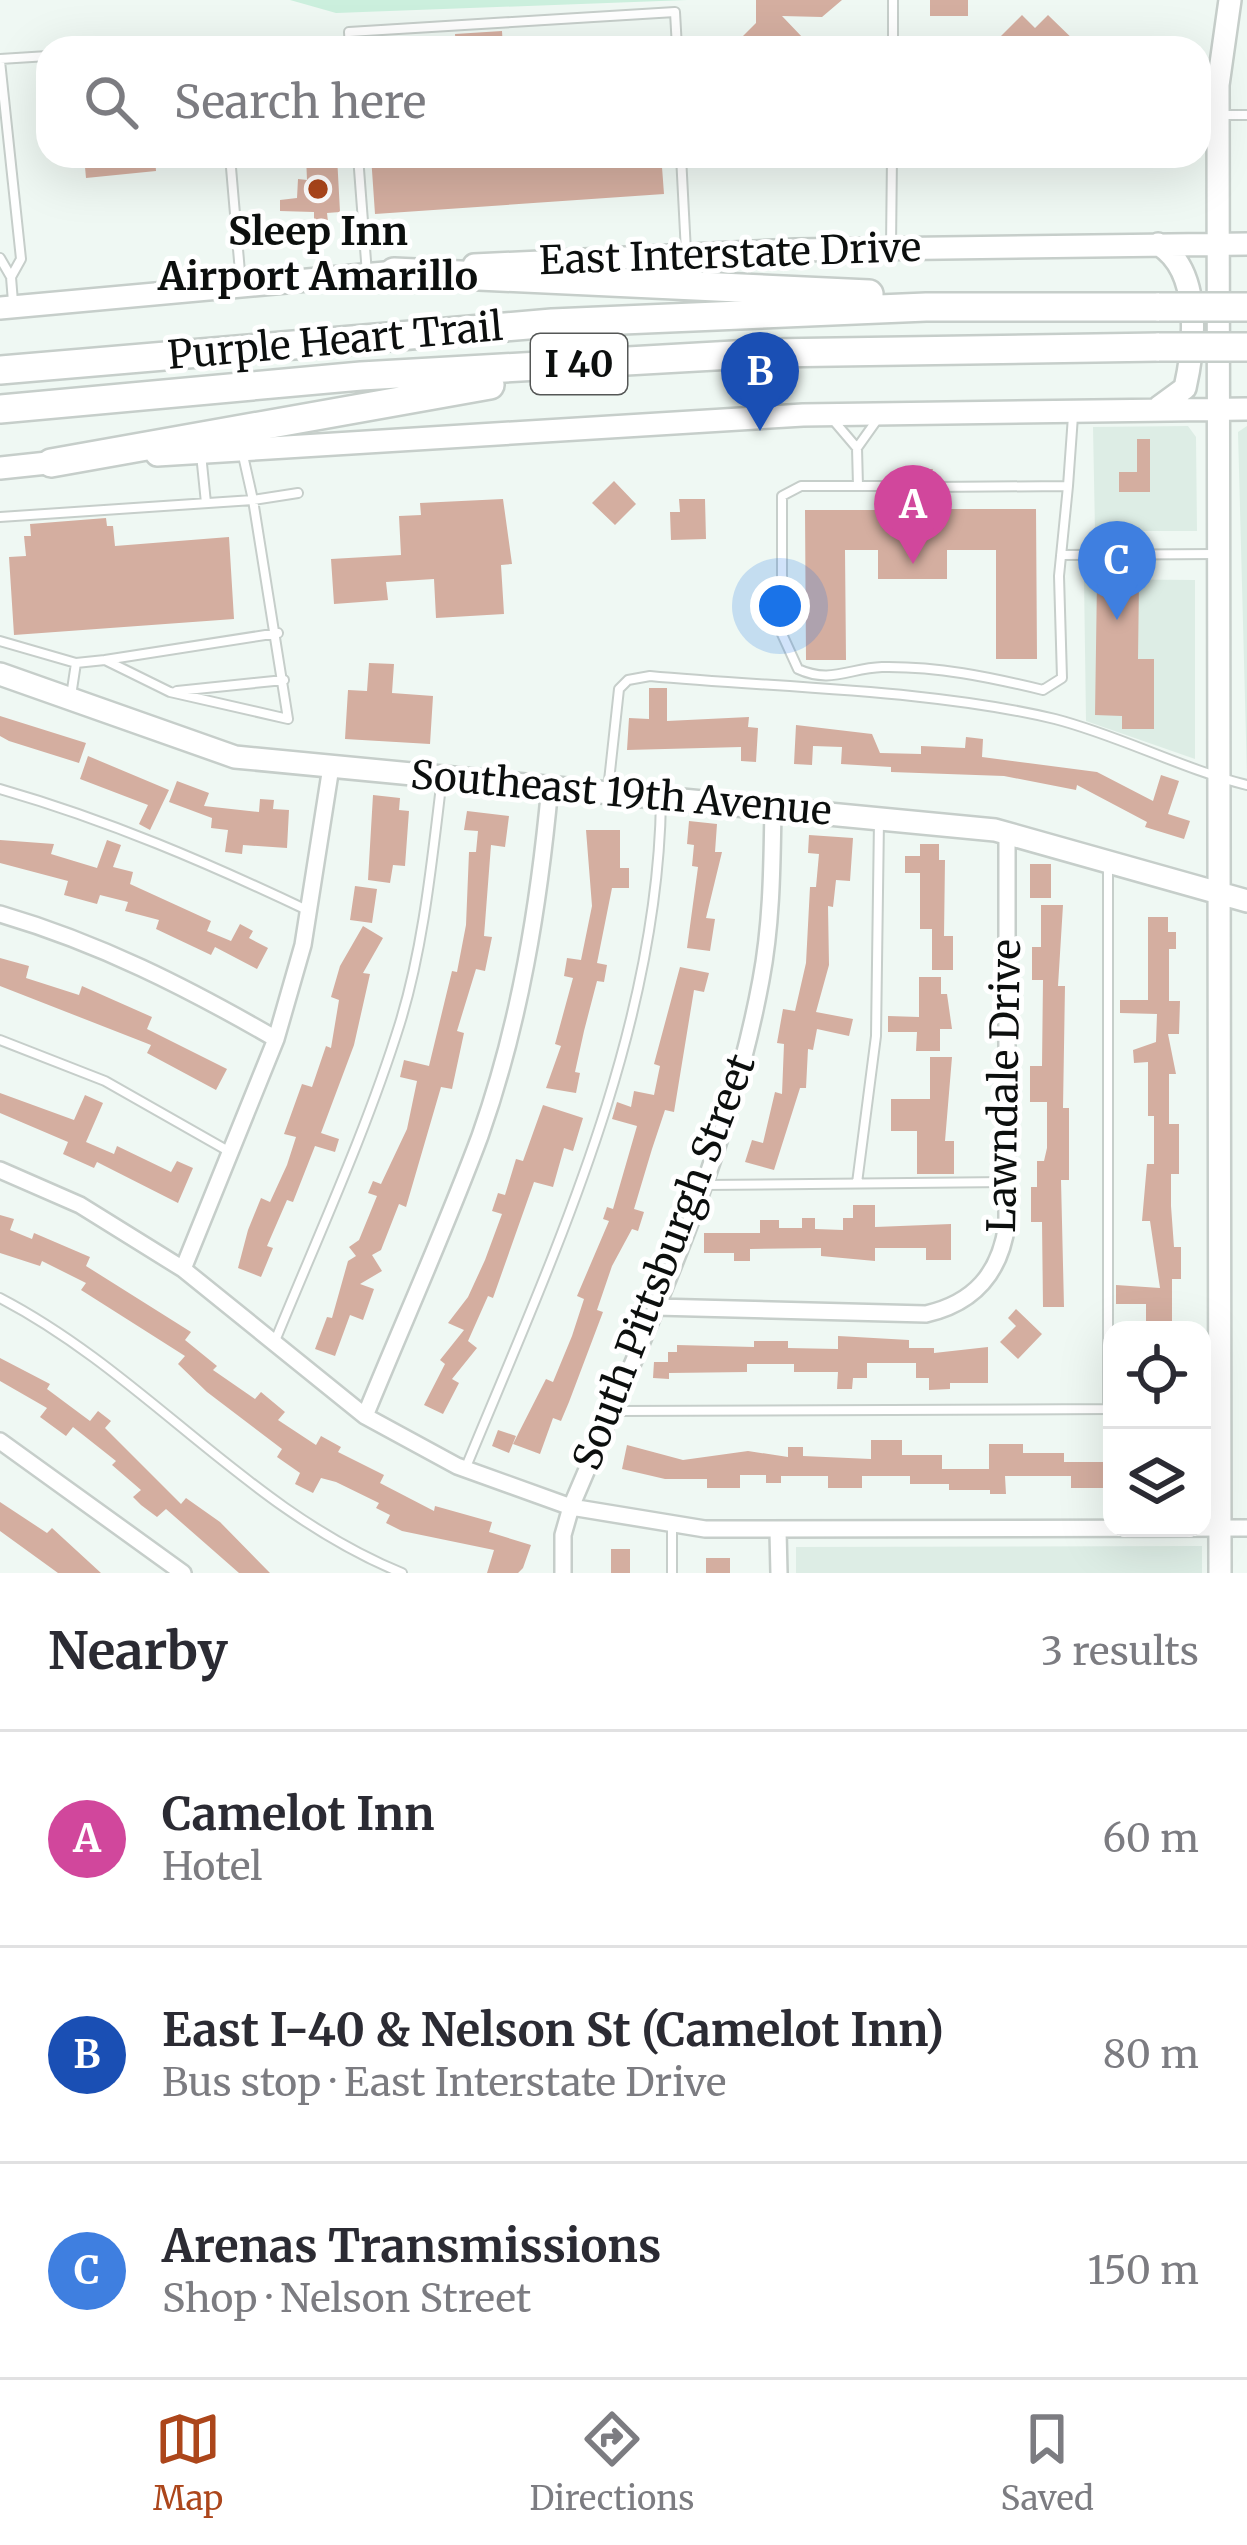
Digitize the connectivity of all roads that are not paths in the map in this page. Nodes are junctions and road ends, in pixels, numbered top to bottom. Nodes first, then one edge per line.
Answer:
1 (893, 0) edge
2 (1230, 0) edge
3 (349, 36) edge
4 (676, 36) edge
5 (893, 36) edge
6 (36, 57) edge
7 (0, 60) edge
8 (1218, 115) junction
9 (1247, 115) edge
10 (231, 168) edge
11 (360, 168) edge
12 (682, 168) edge
13 (892, 168) edge
14 (1158, 244) junction
15 (1220, 244) junction
16 (1247, 244) edge
17 (891, 248) junction
18 (686, 254) junction
19 (0, 258) edge
20 (380, 273) junction
21 (11, 278) junction
22 (242, 286) junction
23 (7, 307) edge
24 (926, 307) junction
25 (1247, 307) edge
26 (1247, 346) edge
27 (770, 353) junction
28 (0, 370) edge
29 (0, 409) edge
30 (1218, 409) junction
31 (1247, 409) edge
32 (1152, 410) junction
33 (1074, 411) junction
34 (880, 414) junction
35 (830, 415) junction
36 (857, 448) junction
37 (242, 449) junction
38 (200, 452) junction
39 (51, 463) junction
40 (0, 468) edge
41 (858, 486) junction
42 (905, 486) dead end
43 (1068, 486) junction
44 (933, 487) dead end
45 (298, 494) dead end
46 (253, 500) junction
47 (206, 503) junction
48 (0, 517) edge
49 (1219, 554) junction
50 (1061, 555) junction
51 (278, 633) junction
52 (0, 641) edge
53 (105, 660) junction
54 (76, 663) junction
55 (0, 674) edge
56 (284, 680) junction
57 (170, 692) junction
58 (71, 698) junction
59 (331, 767) junction
60 (442, 777) junction
61 (1220, 777) junction
62 (1247, 784) edge
63 (550, 786) junction
64 (0, 790) edge
65 (608, 791) junction
66 (661, 796) junction
67 (773, 806) junction
68 (879, 817) junction
69 (1007, 833) junction
70 (1108, 860) junction
71 (1221, 895) junction
72 (1247, 901) edge
73 (309, 911) junction
74 (0, 914) edge
75 (276, 1039) junction
76 (0, 1040) edge
77 (232, 1153) junction
78 (0, 1170) edge
79 (1007, 1182) junction
80 (857, 1184) junction
81 (702, 1185) junction
82 (183, 1269) junction
83 (0, 1298) edge
84 (656, 1307) junction
85 (1110, 1321) edge
86 (274, 1342) junction
87 (1103, 1409) edge
88 (612, 1411) junction
89 (1211, 1414) edge
90 (365, 1416) junction
91 (0, 1441) edge
92 (466, 1468) junction
93 (571, 1507) junction
94 (672, 1524) junction
95 (1220, 1528) junction
96 (1247, 1528) edge
97 (778, 1532) junction
98 (183, 1573) edge
99 (402, 1573) edge
100 (563, 1573) edge
101 (672, 1573) edge
102 (778, 1573) edge
103 (1220, 1573) edge

1 - 5 lane
2 - 8 main road
3 - 4 lane
6 - 7 lane
7 - 21 lane
8 - 9 lane
8 - 15 main road
10 - 22 lane
11 - 20 lane
12 - 18 lane
13 - 17 lane
14 - 15 main road, East Interstate Drive
14 - 17 main road, East Interstate Drive
14 - 32 main road
15 - 16 main road, East Interstate Drive
15 - 30 main road
17 - 18 main road, East Interstate Drive
18 - 20 main road, East Interstate Drive
19 - 21 lane
20 - 22 main road, East Interstate Drive
20 - 24 highway
21 - 23 lane
22 - 23 main road, East Interstate Drive
24 - 25 highway, Purple Heart Trail / I 40, bridge
24 - 28 highway, Purple Heart Trail / I 40
26 - 27 highway, Purple Heart Trail / I 40, bridge
27 - 29 highway, Purple Heart Trail / I 40
27 - 39 highway
30 - 31 main road
30 - 32 main road
30 - 49 main road
32 - 33 main road
33 - 34 main road
33 - 43 lane
34 - 35 main road
34 - 36 lane
35 - 36 lane
35 - 37 main road
36 - 41 lane
37 - 38 main road
37 - 46 lane
38 - 39 main road
38 - 47 lane
39 - 40 main road
41 - 42 lane
41 - 50 lane
43 - 44 lane
43 - 50 lane
45 - 46 lane
46 - 47 lane
46 - 51 lane
47 - 48 lane
49 - 50 lane
49 - 61 main road
51 - 53 lane
51 - 56 lane
52 - 54 lane
53 - 54 lane
53 - 57 lane
54 - 58 lane
55 - 58 main road, Southeast 19th Avenue
56 - 57 lane
56 - 57 lane
58 - 59 main road, Southeast 19th Avenue
59 - 60 main road, Southeast 19th Avenue
59 - 73 street
60 - 63 main road, Southeast 19th Avenue
60 - 86 lane
61 - 62 lane
61 - 65 lane
61 - 71 main road
63 - 65 main road, Southeast 19th Avenue
63 - 90 street
64 - 73 lane
65 - 66 main road, Southeast 19th Avenue
66 - 67 main road, Southeast 19th Avenue
66 - 92 lane
67 - 68 main road, Southeast 19th Avenue
67 - 81 street, South Pittsburgh Street
68 - 69 main road, Southeast 19th Avenue
68 - 80 lane
69 - 70 main road, Southeast 19th Avenue
69 - 79 street, Lawndale Drive
70 - 71 main road, Southeast 19th Avenue
70 - 85 lane
71 - 72 main road, Southeast 19th Avenue
71 - 89 main road
73 - 75 street
74 - 75 street
75 - 77 street
76 - 77 lane
77 - 82 street
78 - 82 street
79 - 80 lane
79 - 84 street, Lawndale Drive
80 - 81 lane
81 - 84 street, South Pittsburgh Street
82 - 86 street
83 - 99 lane
84 - 88 street, South Pittsburgh Street
86 - 90 street
87 - 88 lane
88 - 93 street, South Pittsburgh Street
89 - 95 main road
90 - 92 street
91 - 98 street
92 - 93 street
93 - 94 street
93 - 100 street, South Pittsburgh Street
94 - 97 street
94 - 101 lane
95 - 96 street
95 - 97 street
95 - 103 main road
97 - 102 street

